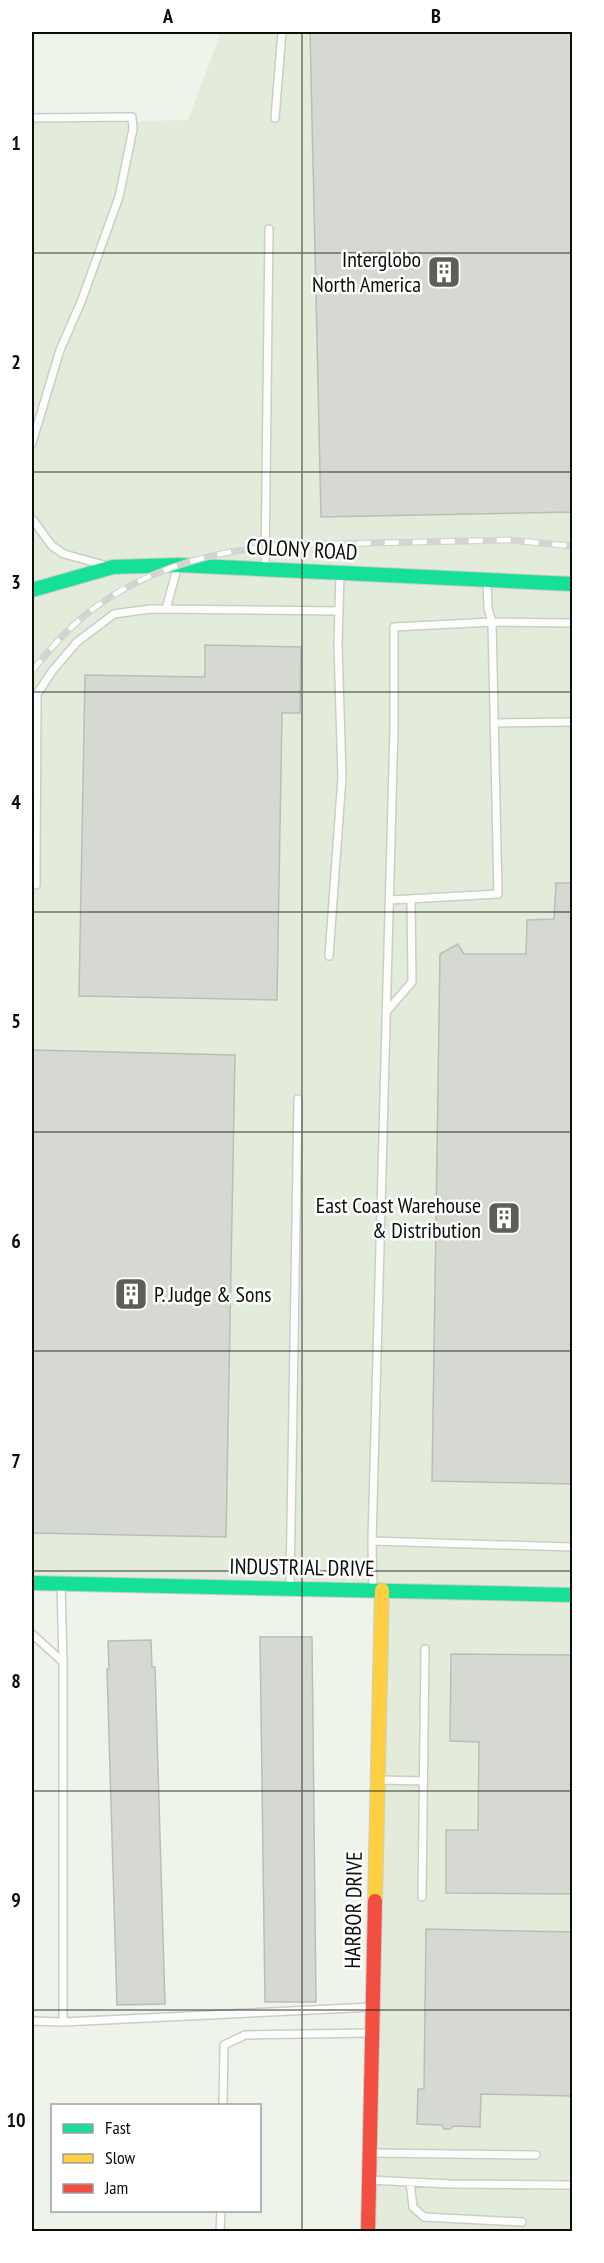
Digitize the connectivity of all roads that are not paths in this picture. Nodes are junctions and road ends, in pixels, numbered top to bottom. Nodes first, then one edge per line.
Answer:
1 (282, 32) edge
2 (32, 118) edge
3 (275, 118) dead end
4 (269, 229) dead end
5 (32, 443) edge
6 (32, 522) edge
7 (178, 565) junction
8 (112, 567) junction
9 (265, 569) junction
10 (340, 572) junction
11 (487, 579) junction
12 (573, 584) edge
13 (32, 590) edge
14 (166, 609) junction
15 (339, 611) junction
16 (492, 621) junction
17 (573, 622) edge
18 (573, 722) edge
19 (495, 723) junction
20 (36, 885) dead end
21 (411, 899) junction
22 (390, 900) junction
23 (329, 956) dead end
24 (387, 1011) junction
25 (298, 1098) dead end
26 (372, 1541) junction
27 (573, 1547) edge
28 (32, 1583) edge
29 (61, 1584) junction
30 (290, 1588) junction
31 (378, 1590) junction
32 (573, 1595) edge
33 (32, 1634) edge
34 (425, 1649) dead end
35 (63, 1662) junction
36 (378, 1780) junction
37 (423, 1781) junction
38 (422, 1897) dead end
39 (372, 2007) junction
40 (32, 2021) edge
41 (63, 2022) junction
42 (372, 2033) junction
43 (223, 2104) edge
44 (370, 2153) junction
45 (536, 2155) dead end
46 (369, 2180) junction
47 (410, 2182) junction
48 (573, 2185) edge
49 (221, 2212) edge
50 (522, 2222) dead end
51 (220, 2232) edge
52 (368, 2232) edge

1 - 3 lane
2 - 5 lane
4 - 9 lane
6 - 8 lane
7 - 8 street, COLONY ROAD
7 - 9 street, COLONY ROAD
7 - 14 lane
8 - 13 street, COLONY ROAD
9 - 10 street, COLONY ROAD
10 - 11 street, COLONY ROAD
10 - 15 lane
11 - 12 street, COLONY ROAD
11 - 16 lane
14 - 15 lane
14 - 20 lane
15 - 23 lane
16 - 17 lane
16 - 19 lane
16 - 22 lane
18 - 19 lane
19 - 21 lane
21 - 22 lane
21 - 24 lane
22 - 24 lane
24 - 26 lane
25 - 30 lane
26 - 27 lane
26 - 31 lane
28 - 29 street, INDUSTRIAL DRIVE
29 - 30 street, INDUSTRIAL DRIVE
29 - 35 lane
30 - 31 street, INDUSTRIAL DRIVE
31 - 32 street, INDUSTRIAL DRIVE
31 - 36 street, HARBOR DRIVE
33 - 35 lane
34 - 37 lane
35 - 41 lane
36 - 37 lane
36 - 39 street, HARBOR DRIVE
37 - 38 lane
39 - 41 lane
39 - 42 street, HARBOR DRIVE
40 - 41 lane
42 - 43 lane
42 - 44 street, HARBOR DRIVE
44 - 45 lane
44 - 46 street, HARBOR DRIVE
46 - 47 lane
46 - 52 street, HARBOR DRIVE
47 - 48 lane
47 - 50 lane
49 - 51 lane

